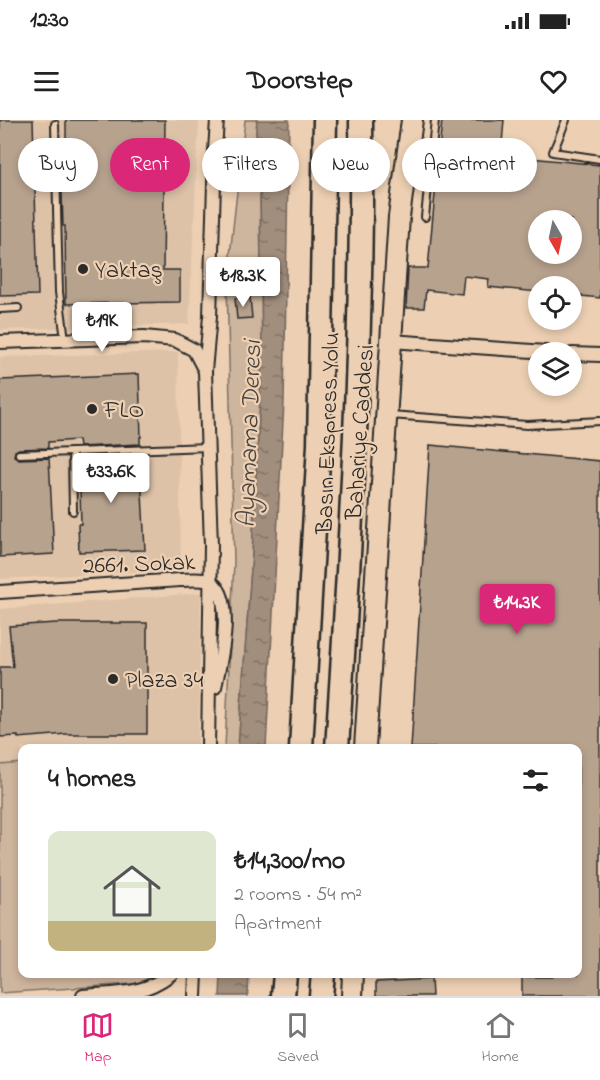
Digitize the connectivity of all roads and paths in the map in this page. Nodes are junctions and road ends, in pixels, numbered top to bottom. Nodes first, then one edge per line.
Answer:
1 (218, 120) edge
2 (325, 120) edge
3 (361, 120) edge
4 (375, 120) edge
5 (412, 120) edge
6 (435, 120) edge
7 (566, 120) edge
8 (55, 124) dead end
9 (600, 159) edge
10 (425, 217) dead end
11 (361, 232) junction
12 (0, 309) edge
13 (18, 309) dead end
14 (65, 340) junction
15 (391, 341) junction
16 (0, 342) edge
17 (528, 351) edge
18 (582, 354) edge
19 (600, 355) edge
20 (205, 371) junction
21 (386, 414) junction
22 (600, 421) edge
23 (208, 447) junction
24 (72, 452) junction
25 (19, 454) dead end
26 (73, 511) dead end
27 (211, 583) junction
28 (0, 592) edge
29 (208, 744) edge
30 (301, 744) edge
31 (337, 744) edge
32 (365, 744) edge
33 (166, 978) edge
34 (196, 978) edge
35 (285, 978) edge
36 (323, 978) edge
37 (353, 978) edge
38 (82, 996) edge
39 (195, 996) edge
40 (284, 996) edge
41 (321, 996) edge
42 (352, 996) edge

1 - 20 street
2 - 30 highway, Basın Ekspress Yolu
3 - 11 highway, Basın Ekspress Yolu
4 - 11 highway
5 - 15 main road, Bahariye Caddesi
6 - 10 lane
7 - 9 lane
8 - 14 lane
11 - 31 highway, Basın Ekspress Yolu
12 - 13 lane
14 - 16 street
14 - 20 street
15 - 17 street
15 - 21 main road, Bahariye Caddesi
18 - 19 street
20 - 23 street
21 - 22 lane
21 - 32 main road, Bahariye Caddesi
23 - 24 lane
23 - 27 street
24 - 25 lane
24 - 26 lane
27 - 28 street, 2661. Sokak
27 - 29 street
33 - 38 street
34 - 39 street
35 - 40 highway
36 - 41 highway
37 - 42 main road

